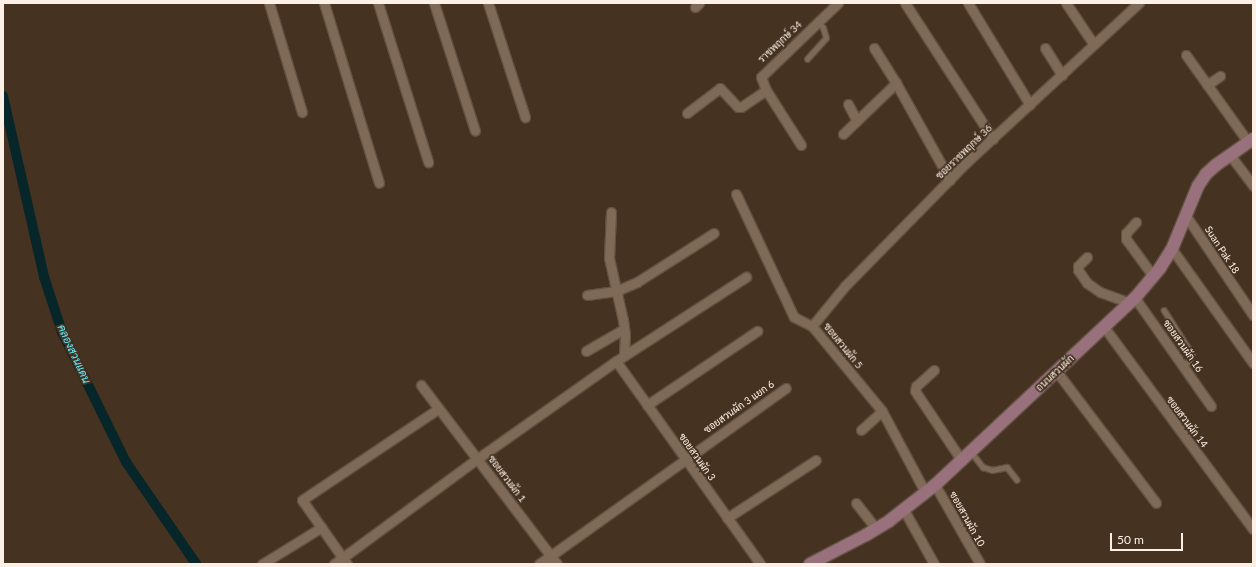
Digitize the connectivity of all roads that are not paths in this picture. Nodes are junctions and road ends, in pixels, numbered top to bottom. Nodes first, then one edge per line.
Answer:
1 (269, 3) edge
2 (324, 3) edge
3 (378, 3) edge
4 (434, 3) edge
5 (488, 3) edge
6 (838, 3) edge
7 (905, 3) edge
8 (968, 3) edge
9 (1066, 3) edge
10 (1139, 3) edge
11 (818, 22) junction
12 (1094, 45) junction
13 (874, 48) dead end
14 (1045, 48) dead end
15 (1186, 55) dead end
16 (807, 59) dead end
17 (1062, 75) junction
18 (1220, 76) dead end
19 (896, 83) junction
20 (1207, 85) junction
21 (766, 90) junction
22 (848, 104) dead end
23 (1030, 104) junction
24 (302, 112) dead end
25 (687, 113) dead end
26 (525, 117) dead end
27 (857, 121) junction
28 (475, 131) dead end
29 (843, 134) dead end
30 (992, 139) junction
31 (1251, 141) edge
32 (801, 145) dead end
33 (1230, 155) junction
34 (428, 162) dead end
35 (950, 180) junction
36 (379, 183) dead end
37 (1253, 186) edge
38 (736, 194) dead end
39 (611, 212) dead end
40 (1186, 216) junction
41 (1136, 222) dead end
42 (714, 234) dead end
43 (1172, 249) junction
44 (1087, 257) dead end
45 (746, 276) dead end
46 (1153, 276) junction
47 (616, 291) junction
48 (587, 295) dead end
49 (1133, 301) junction
50 (1164, 310) dead end
51 (1253, 315) edge
52 (812, 326) junction
53 (1104, 327) junction
54 (624, 329) junction
55 (756, 331) dead end
56 (586, 351) dead end
57 (620, 359) junction
58 (1253, 363) edge
59 (1183, 365) junction
60 (934, 370) dead end
61 (1057, 372) junction
62 (421, 385) dead end
63 (786, 388) dead end
64 (647, 405) junction
65 (1211, 406) dead end
66 (438, 409) junction
67 (882, 411) junction
68 (861, 430) dead end
69 (972, 452) junction
70 (477, 459) junction
71 (684, 459) junction
72 (816, 460) dead end
73 (962, 461) junction
74 (1016, 480) dead end
75 (935, 485) junction
76 (925, 492) junction
77 (856, 503) dead end
78 (1156, 503) dead end
79 (904, 510) junction
80 (727, 518) junction
81 (322, 527) junction
82 (876, 529) junction
83 (1253, 529) edge
84 (551, 555) junction
85 (345, 561) edge
86 (262, 564) edge
87 (334, 564) edge
88 (539, 564) edge
89 (558, 564) edge
90 (760, 564) edge
91 (810, 564) edge
92 (934, 564) edge
93 (980, 564) edge

1 - 24 street
2 - 36 street
3 - 34 street
4 - 28 street
5 - 26 street
6 - 11 street, ราชพฤกษ์ 34
7 - 30 street
8 - 23 street
9 - 12 street
10 - 12 street, ซอยราชพฤกษ์ 36
11 - 16 lane
11 - 21 street, ราชพฤกษ์ 34
12 - 17 street, ซอยราชพฤกษ์ 36
13 - 19 street
14 - 17 street
15 - 20 street
17 - 23 street, ซอยราชพฤกษ์ 36
18 - 20 street
19 - 27 street
19 - 35 street
20 - 31 street
21 - 25 street
21 - 32 street
22 - 27 street
23 - 30 street, ซอยราชพฤกษ์ 36
27 - 29 street
30 - 35 street, ซอยราชพฤกษ์ 36
31 - 33 street, ถนนสวนผัก
33 - 37 street
33 - 40 street, ถนนสวนผัก
35 - 52 street, ซอยราชพฤกษ์ 36
38 - 52 street, ซอยสวนผัก 5
39 - 47 street
40 - 43 street, ถนนสวนผัก
40 - 51 street, Suan Pak 18
41 - 46 street
42 - 47 street
43 - 46 street, ถนนสวนผัก
43 - 58 street
44 - 49 street
45 - 57 street
46 - 49 street, ถนนสวนผัก
47 - 48 street
47 - 54 street
49 - 53 street, ถนนสวนผัก
49 - 59 street, ซอยสวนผัก 16
50 - 59 lane
52 - 67 street, ซอยสวนผัก 5
53 - 61 street, ถนนสวนผัก
53 - 83 street, ซอยสวนผัก 14
54 - 56 street
54 - 57 street
55 - 64 street
57 - 64 street, ซอยสวนผัก 3
57 - 70 street
59 - 65 street, ซอยสวนผัก 16
60 - 73 street
61 - 69 street, ถนนสวนผัก
61 - 78 street
62 - 66 street, ซอยสวนผัก 1
63 - 71 street, ซอยสวนผัก 3 แยก 6
64 - 71 street, ซอยสวนผัก 3
66 - 70 street, ซอยสวนผัก 1
66 - 81 street
67 - 68 street
67 - 76 street, ซอยสวนผัก 5
69 - 73 street, ถนนสวนผัก
69 - 74 lane
70 - 84 street, ซอยสวนผัก 1
70 - 85 street
71 - 80 street, ซอยสวนผัก 3
71 - 84 street, ซอยสวนผัก 3 แยก 6
72 - 80 street
73 - 75 street, ถนนสวนผัก
75 - 76 street, ถนนสวนผัก
75 - 93 street, ซอยสวนผัก 10
76 - 79 street, ถนนสวนผัก
77 - 82 street
79 - 82 street, ถนนสวนผัก
79 - 92 street
80 - 90 street, ซอยสวนผัก 3
81 - 85 street
81 - 86 street
82 - 91 street, ถนนสวนผัก
84 - 88 street, ซอยสวนผัก 3 แยก 6
84 - 89 street, ซอยสวนผัก 1
85 - 87 street

